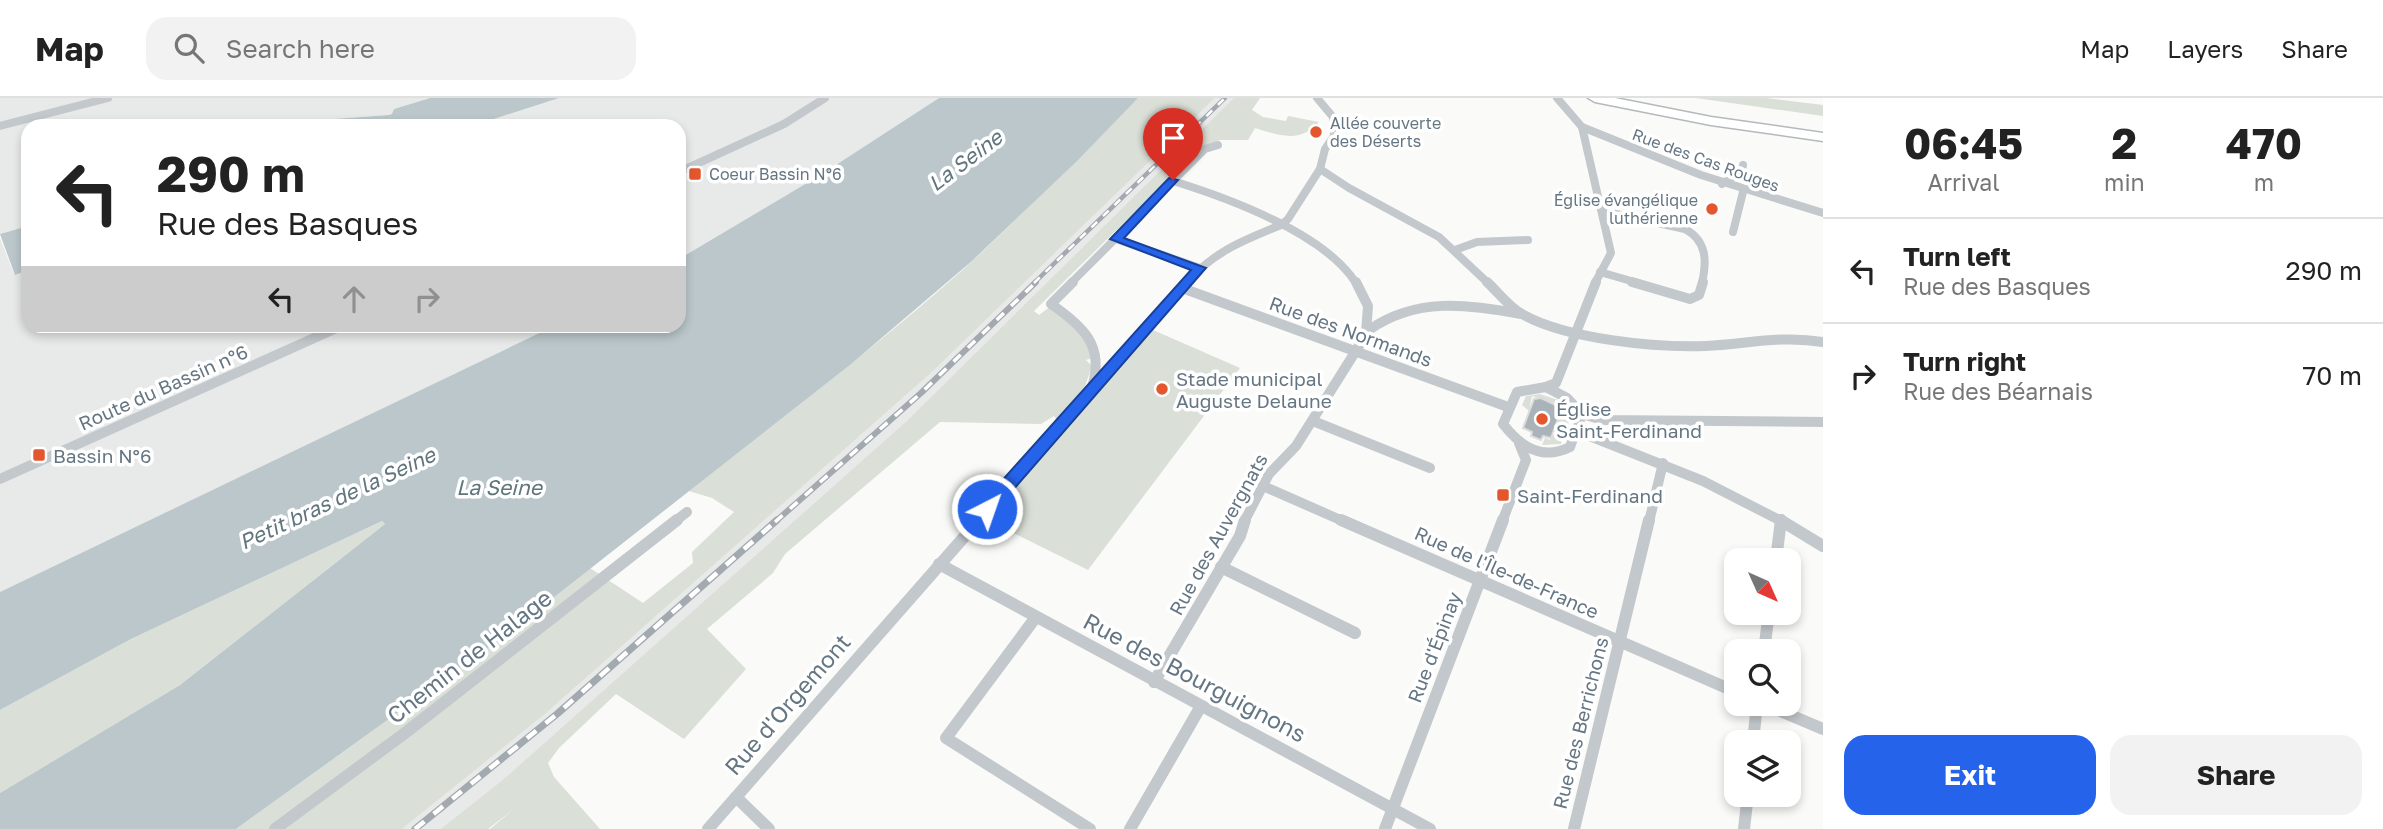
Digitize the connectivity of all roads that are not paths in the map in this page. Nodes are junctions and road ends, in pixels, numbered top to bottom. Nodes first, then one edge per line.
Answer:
1 (108, 98) edge
2 (825, 98) edge
3 (1317, 98) edge
4 (1557, 98) edge
5 (1595, 98) edge
6 (1611, 98) edge
7 (1658, 98) edge
8 (30, 119) edge
9 (21, 121) edge
10 (1823, 123) edge
11 (1742, 126) junction
12 (0, 127) edge
13 (1583, 127) junction
14 (1823, 132) edge
15 (1823, 137) edge
16 (1823, 144) edge
17 (1218, 145) dead end
18 (1743, 165) dead end
19 (686, 169) edge
20 (1320, 169) junction
21 (1173, 180) junction
22 (1722, 184) junction
23 (1743, 192) junction
24 (1602, 211) junction
25 (1823, 213) edge
26 (1281, 225) junction
27 (1732, 232) dead end
28 (1116, 239) junction
29 (1528, 240) dead end
30 (1455, 250) junction
31 (1200, 268) junction
32 (1600, 272) junction
33 (1182, 288) junction
34 (1521, 314) junction
35 (325, 333) edge
36 (1575, 333) junction
37 (1823, 342) edge
38 (1360, 347) junction
39 (1551, 385) junction
40 (1091, 390) junction
41 (1508, 407) junction
42 (1582, 414) junction
43 (1312, 421) junction
44 (1823, 422) edge
45 (1577, 431) junction
46 (1519, 443) junction
47 (1543, 453) junction
48 (1526, 460) junction
49 (1663, 463) junction
50 (1430, 468) dead end
51 (0, 479) edge
52 (1263, 486) junction
53 (687, 512) dead end
54 (1781, 519) junction
55 (1823, 547) edge
56 (1777, 548) edge
57 (939, 564) junction
58 (1221, 567) junction
59 (1480, 582) junction
60 (1036, 617) junction
61 (1355, 633) dead end
62 (1619, 642) junction
63 (1154, 681) junction
64 (1724, 687) edge
65 (1201, 706) junction
66 (1792, 716) edge
67 (1823, 729) edge
68 (736, 797) junction
69 (1747, 807) edge
70 (1393, 809) junction
71 (275, 829) edge
72 (708, 829) edge
73 (769, 829) edge
74 (1090, 829) edge
75 (1130, 829) edge
76 (1385, 829) edge
77 (1430, 829) edge
78 (1574, 829) edge
79 (1744, 829) edge

1 - 8 street
2 - 19 street
3 - 20 street
4 - 13 street
5 - 11 highway
6 - 14 highway
7 - 10 highway
9 - 12 street
11 - 15 highway
11 - 16 highway
13 - 22 street, Rue des Cas Rouges
13 - 24 street
17 - 21 street
18 - 22 street
20 - 26 street
20 - 30 street
21 - 26 street
21 - 28 street
22 - 23 street, Rue des Cas Rouges
23 - 25 street, Rue des Cas Rouges
23 - 27 street
24 - 32 street
24 - 32 street
26 - 31 street, Rue d'Orgemont
26 - 38 street
28 - 31 street
28 - 40 street
29 - 30 street
30 - 34 street
31 - 33 street, Rue d'Orgemont
32 - 36 street
33 - 38 street, Rue des Normands
33 - 40 street, Rue d'Orgemont
34 - 36 street
34 - 38 street, Rue des Auvergnats
35 - 51 street, Route du Bassin n°6
36 - 37 street
36 - 39 street
38 - 41 street, Rue des Normands
38 - 43 street, Rue des Auvergnats
39 - 41 street
39 - 42 street
40 - 57 street, Rue d'Orgemont
41 - 46 street
42 - 44 street
42 - 45 street
43 - 50 street
43 - 52 street, Rue des Auvergnats
45 - 47 street
45 - 49 street
46 - 47 street
46 - 48 street
47 - 48 street
48 - 59 street, Rue d'Épinay
49 - 54 street
49 - 62 street, Rue des Berrichons
52 - 58 street, Rue des Auvergnats
52 - 59 street, Rue de l'Île-de-France
53 - 71 street, Chemin de Halage
54 - 55 street
54 - 56 street
57 - 60 street, Rue des Bourguignons
57 - 68 street, Rue d'Orgemont
58 - 61 street
58 - 63 street, Rue des Auvergnats
59 - 62 street, Rue de l'Île-de-France
59 - 70 street, Rue d'Épinay
60 - 63 street, Rue des Bourguignons
60 - 74 street
62 - 64 street, Rue de l'Île-de-France
62 - 78 street, Rue des Berrichons
63 - 65 street, Rue des Bourguignons
65 - 70 street, Rue des Bourguignons
65 - 75 street
66 - 67 street
68 - 72 street, Rue d'Orgemont
68 - 73 street
69 - 79 street
70 - 76 street, Rue d'Épinay
70 - 77 street, Rue des Bourguignons

